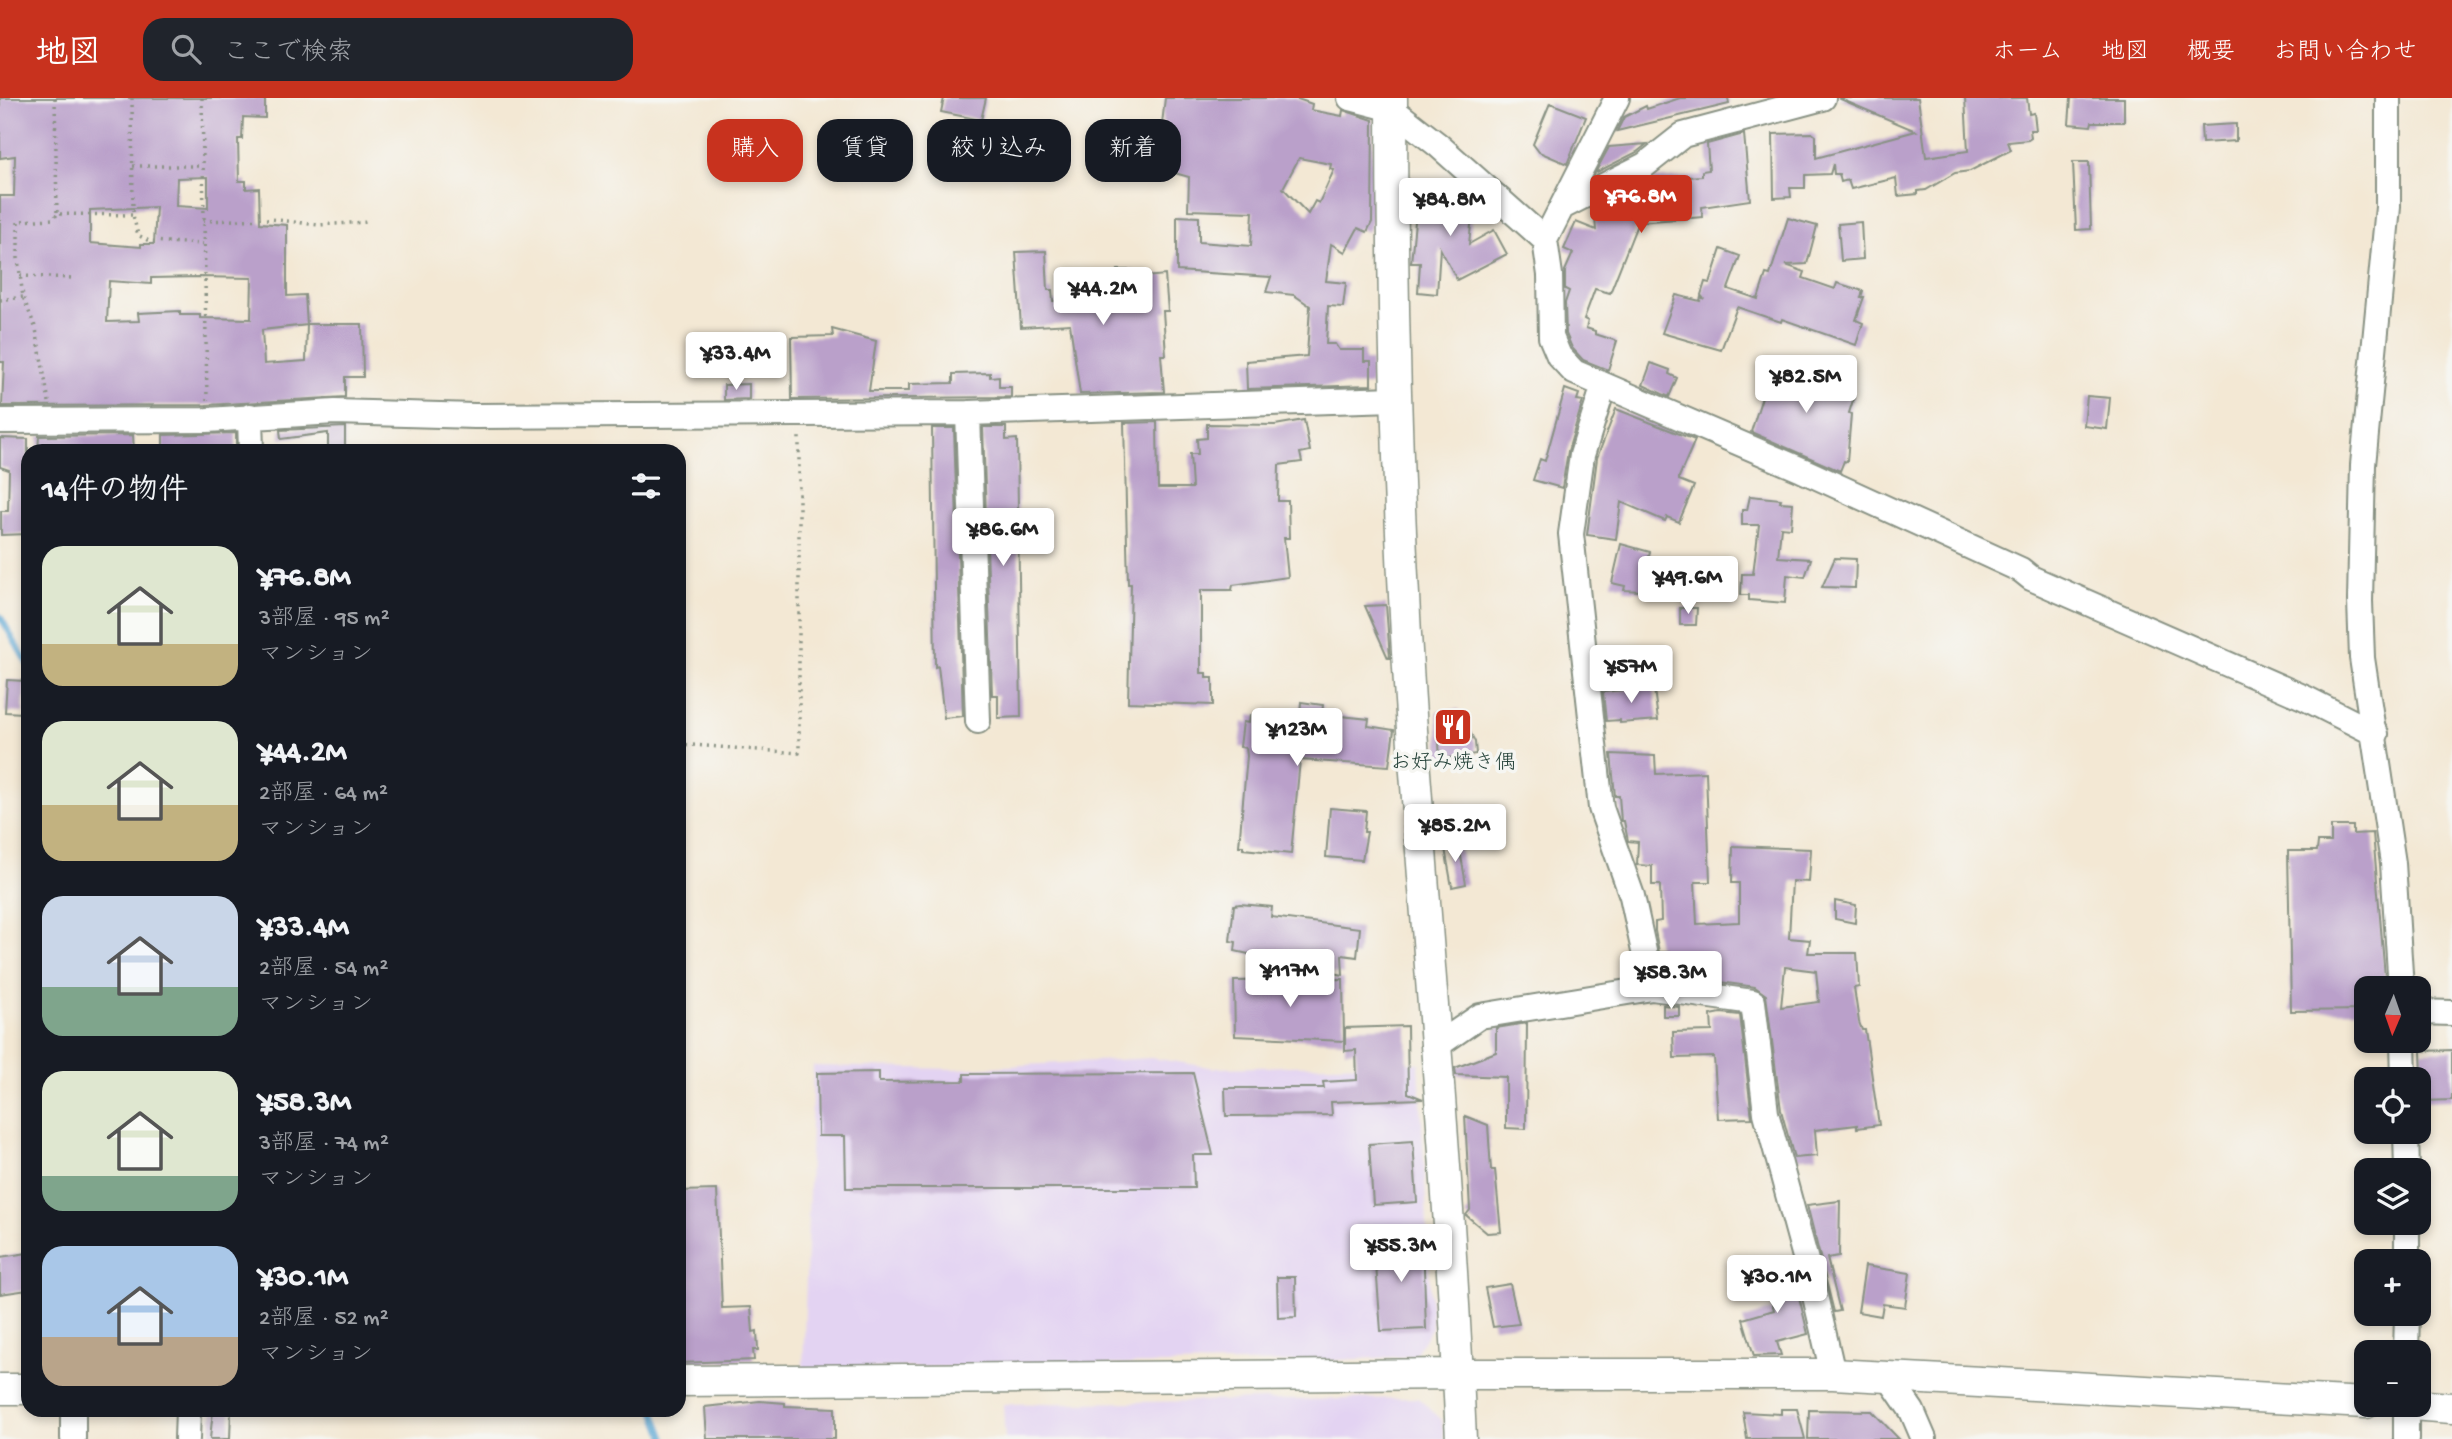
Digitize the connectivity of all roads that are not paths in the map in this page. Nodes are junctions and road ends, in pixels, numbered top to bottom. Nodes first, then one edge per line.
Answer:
1 (1350, 98) edge
2 (1618, 98) edge
3 (1823, 98) edge
4 (2388, 98) edge
5 (1392, 104) edge
6 (1562, 207) junction
7 (1545, 240) junction
8 (1604, 385) junction
9 (1395, 399) junction
10 (968, 413) junction
11 (250, 416) junction
12 (0, 421) edge
13 (251, 444) edge
14 (978, 721) dead end
15 (2376, 734) junction
16 (2400, 976) edge
17 (1652, 988) junction
18 (2431, 1012) edge
19 (2452, 1013) edge
20 (1438, 1045) junction
21 (1458, 1374) junction
22 (1833, 1374) junction
23 (1890, 1379) junction
24 (686, 1381) edge
25 (0, 1389) edge
26 (21, 1389) edge
27 (2354, 1402) edge
28 (2431, 1407) edge
29 (2452, 1408) edge
30 (73, 1417) edge
31 (188, 1417) edge
32 (2408, 1417) edge
33 (73, 1439) edge
34 (187, 1439) edge
35 (1461, 1439) edge
36 (1924, 1439) edge
37 (2406, 1439) edge

1 - 5 street
2 - 6 street
3 - 6 street
4 - 15 street
5 - 7 street
5 - 9 street
6 - 7 street
7 - 8 street
8 - 15 street
8 - 17 street
9 - 10 street
9 - 20 street
10 - 11 street
10 - 14 street
11 - 12 street
11 - 13 street
15 - 16 street
17 - 20 street
17 - 22 street
18 - 19 street
20 - 21 street
21 - 22 street
21 - 24 street
21 - 35 street
22 - 23 street
23 - 27 street
23 - 36 street
25 - 26 street
28 - 29 street
30 - 33 street
31 - 34 street
32 - 37 street

